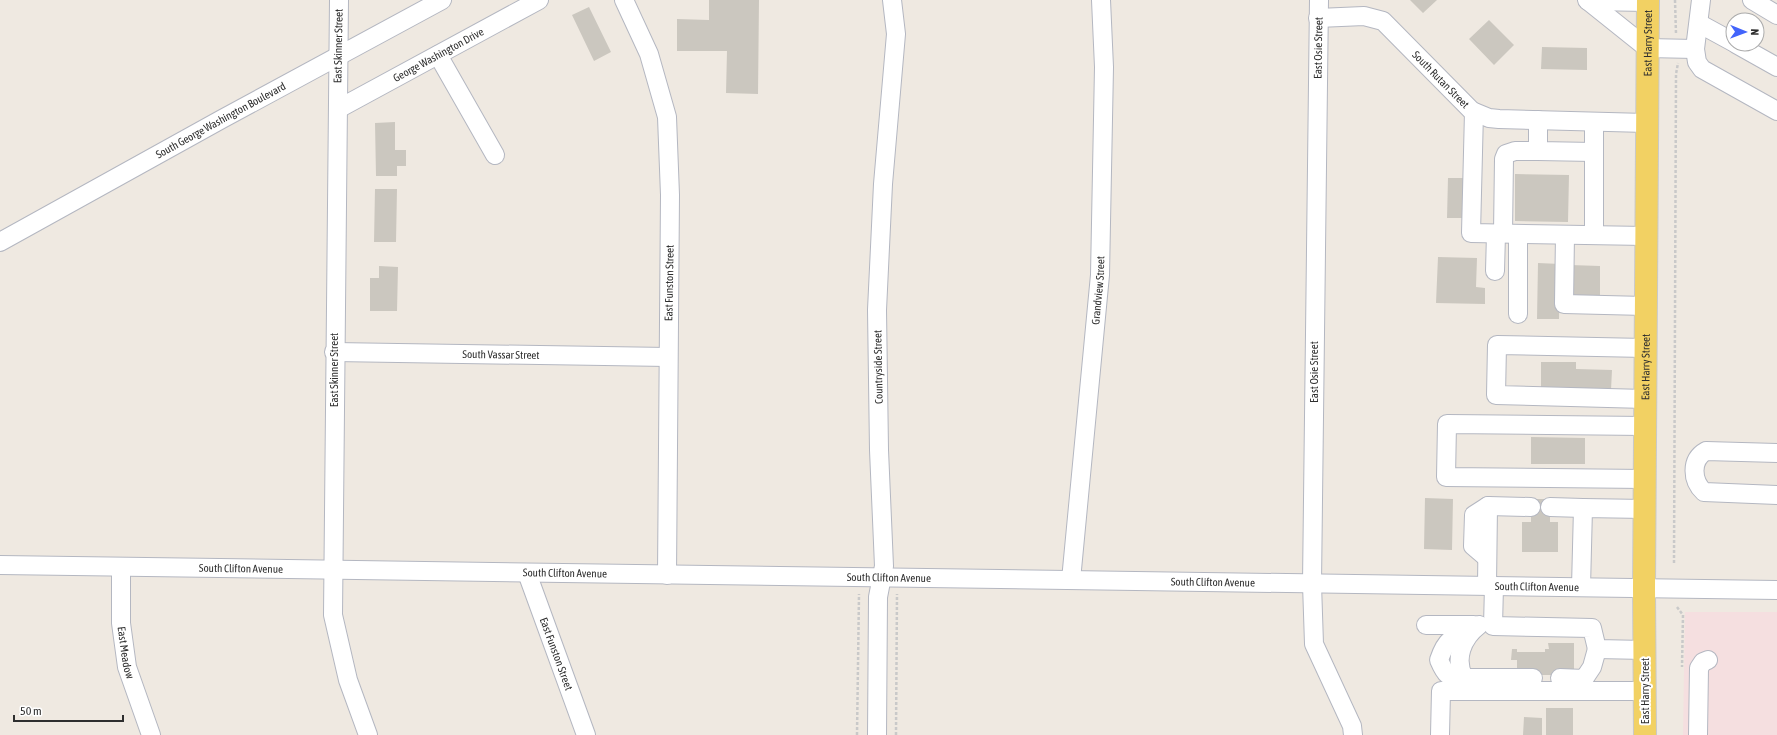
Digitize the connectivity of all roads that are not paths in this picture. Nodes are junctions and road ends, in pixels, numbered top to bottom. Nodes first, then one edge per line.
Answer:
1 (339, 0) edge
2 (442, 0) edge
3 (539, 0) edge
4 (624, 0) edge
5 (892, 0) edge
6 (1101, 0) edge
7 (1319, 0) edge
8 (1701, 0) edge
9 (1752, 0) edge
10 (1587, 1) edge
11 (1648, 1) edge
12 (1777, 15) edge
13 (1318, 18) junction
14 (1700, 24) junction
15 (1725, 38) edge
16 (1647, 48) junction
17 (1688, 49) junction
18 (1750, 52) edge
19 (438, 55) junction
20 (338, 57) junction
21 (1777, 67) edge
22 (338, 109) junction
23 (1777, 111) edge
24 (1474, 112) junction
25 (1538, 120) junction
26 (1594, 122) junction
27 (1646, 123) junction
28 (1538, 151) junction
29 (1594, 152) junction
30 (495, 155) dead end
31 (1506, 234) junction
32 (1565, 235) junction
33 (1594, 235) junction
34 (1646, 236) junction
35 (0, 242) edge
36 (1495, 271) dead end
37 (1645, 306) junction
38 (1518, 314) dead end
39 (1645, 348) junction
40 (334, 352) junction
41 (668, 357) junction
42 (1645, 399) junction
43 (1645, 426) junction
44 (1777, 453) edge
45 (1645, 479) junction
46 (1777, 495) edge
47 (1531, 507) dead end
48 (1550, 507) dead end
49 (1583, 508) junction
50 (1644, 509) junction
51 (0, 565) edge
52 (121, 566) junction
53 (333, 570) junction
54 (527, 573) junction
55 (667, 574) junction
56 (882, 577) junction
57 (1072, 580) junction
58 (1312, 584) junction
59 (1491, 586) junction
60 (1581, 587) junction
61 (1644, 588) junction
62 (1777, 590) edge
63 (1426, 625) dead end
64 (1481, 627) junction
65 (1596, 649) junction
66 (1645, 650) junction
67 (1708, 660) dead end
68 (1645, 691) junction
69 (151, 735) edge
70 (368, 735) edge
71 (586, 735) edge
72 (877, 735) edge
73 (1353, 735) edge
74 (1440, 735) edge
75 (1645, 735) edge
76 (1698, 735) edge

1 - 20 street, East Skinner Street
2 - 20 street, South George Washington Boulevard
3 - 19 street, George Washington Drive
4 - 41 street, East Funston Street
5 - 56 street, Countryside Street
6 - 57 street, Grandview Street
7 - 13 street, East Osie Street
8 - 14 street
9 - 12 street
10 - 11 street
10 - 16 street
11 - 16 main road, East Harry Street
13 - 24 street, South Rutan Street
13 - 58 street, East Osie Street
14 - 15 street
14 - 17 street
16 - 17 street
16 - 27 main road, East Harry Street
17 - 23 street
18 - 21 street
19 - 22 street, George Washington Drive
19 - 30 street
20 - 22 street, East Skinner Street
20 - 35 street, South George Washington Boulevard
22 - 40 street, East Skinner Street
24 - 25 street, South Rutan Street
24 - 31 street
25 - 26 street, South Rutan Street
25 - 28 street
26 - 27 street, South Rutan Street
26 - 29 street
27 - 34 main road, East Harry Street
28 - 29 street
28 - 31 street
29 - 33 street
31 - 32 street
31 - 36 street
31 - 38 street
32 - 33 street
32 - 37 street
33 - 34 street
34 - 37 main road, East Harry Street
37 - 39 main road, East Harry Street
39 - 42 main road, East Harry Street
39 - 42 street
40 - 41 street, South Vassar Street
40 - 53 street, East Skinner Street
41 - 55 street, East Funston Street
42 - 43 main road, East Harry Street
43 - 45 main road, East Harry Street
43 - 45 street
44 - 46 street
45 - 50 main road, East Harry Street
47 - 59 street
48 - 49 street
49 - 50 street
49 - 60 street
50 - 61 main road, East Harry Street
51 - 52 street, South Clifton Avenue
52 - 53 street, South Clifton Avenue
52 - 69 street, East Meadow
53 - 54 street, South Clifton Avenue
53 - 70 street, East Skinner Street
54 - 55 street, South Clifton Avenue
54 - 71 street, East Funston Street
55 - 56 street, South Clifton Avenue
56 - 57 street, South Clifton Avenue
56 - 72 street, Countryside Street
57 - 58 street, South Clifton Avenue
58 - 59 street, South Clifton Avenue
58 - 73 street, East Osie Street
59 - 60 street, South Clifton Avenue
59 - 64 street
60 - 61 street, South Clifton Avenue
61 - 62 street, South Clifton Avenue
61 - 66 main road, East Harry Street
63 - 64 street
64 - 65 street
64 - 65 street
65 - 66 street
66 - 68 main road, East Harry Street
67 - 76 street
68 - 74 street
68 - 75 main road, East Harry Street

